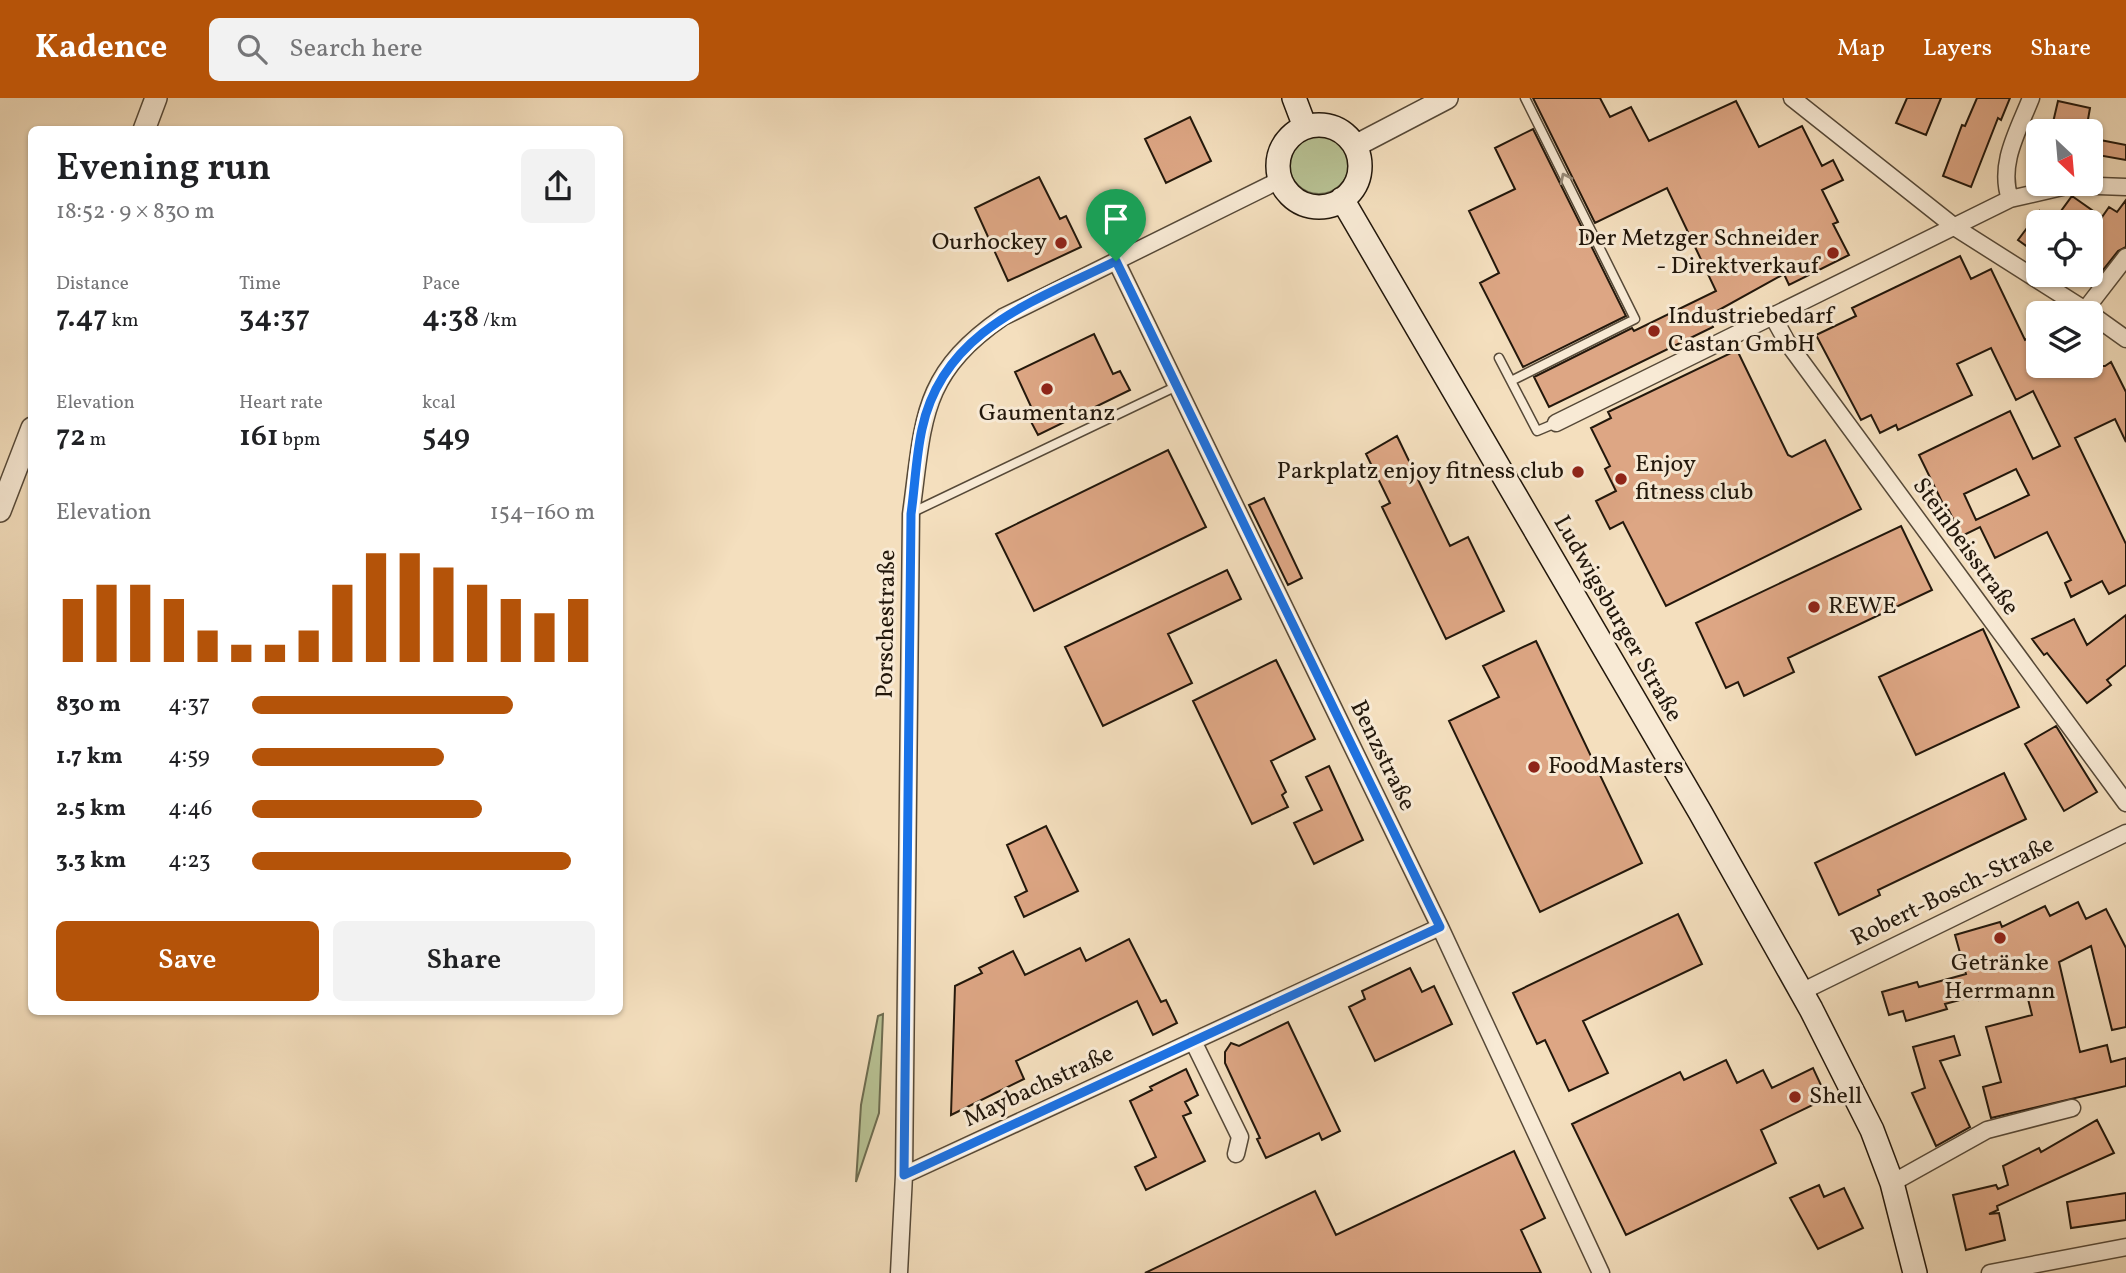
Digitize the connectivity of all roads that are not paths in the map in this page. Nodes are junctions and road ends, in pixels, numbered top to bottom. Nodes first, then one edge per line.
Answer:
1 (156, 98) edge
2 (1294, 98) edge
3 (1447, 98) edge
4 (1525, 98) edge
5 (1792, 98) edge
6 (2031, 98) edge
7 (146, 126) edge
8 (1305, 127) junction
9 (1355, 146) junction
10 (1280, 180) junction
11 (2126, 187) edge
12 (1342, 199) junction
13 (2010, 199) junction
14 (1956, 228) junction
15 (2126, 257) edge
16 (1116, 261) junction
17 (2072, 301) edge
18 (2096, 301) edge
19 (1772, 316) junction
20 (2103, 322) edge
21 (2126, 339) edge
22 (1499, 358) dead end
23 (1511, 381) junction
24 (1177, 386) junction
25 (1556, 423) joint
26 (28, 438) edge
27 (0, 511) edge
28 (911, 514) junction
29 (2126, 803) edge
30 (2126, 833) edge
31 (1440, 927) junction
32 (1801, 992) junction
33 (1193, 1041) junction
34 (2072, 1108) dead end
35 (1236, 1154) dead end
36 (904, 1175) junction
37 (1892, 1183) junction
38 (2126, 1247) edge
39 (899, 1273) edge
40 (1601, 1273) edge
41 (1915, 1273) edge
42 (1990, 1273) edge

1 - 7 street
2 - 8 main road
3 - 9 street
23 -> 4 lane
5 - 14 street
6 - 13 street
8 - 9 main road
8 - 10 main road
9 - 12 main road
10 - 12 main road
10 - 16 street, Porschestraße
11 - 13 street
12 - 32 main road, Ludwigsburger Straße
13 - 14 street
14 - 17 street
14 - 19 street
15 - 18 street
16 - 24 street, Benzstraße
16 - 28 street, Porschestraße
19 - 25 street
19 - 29 street, Steinbeisstraße
20 - 21 street
22 - 23 lane
23 - 25 lane
24 - 28 lane
24 - 31 street, Benzstraße
26 - 27 street
28 - 36 street, Porschestraße
30 - 32 street, Robert-Bosch-Straße
31 - 33 street, Maybachstraße
31 - 40 street, Benzstraße
32 - 37 main road, Ludwigsburger Straße
33 - 35 street
33 - 36 street, Maybachstraße
34 - 37 street
36 - 39 street, Porschestraße
37 - 41 main road, Ludwigsburger Straße
38 - 42 street

